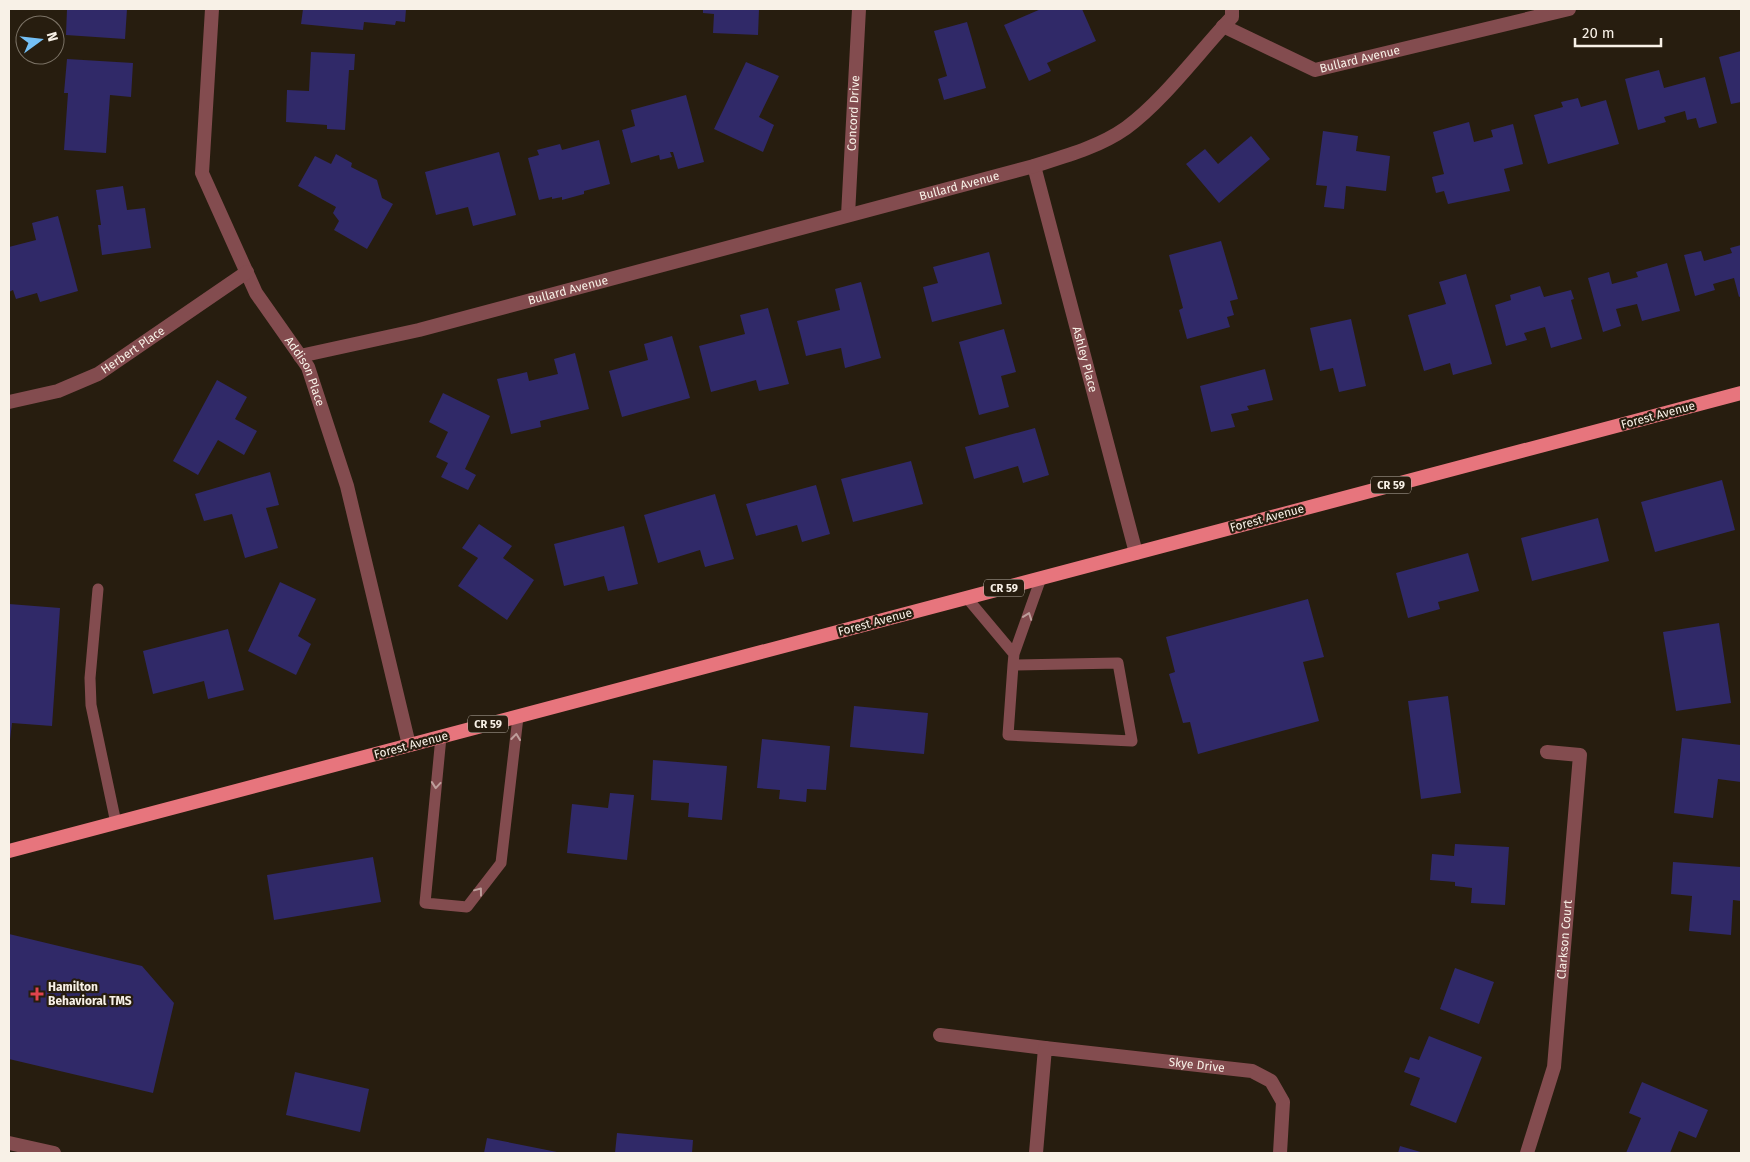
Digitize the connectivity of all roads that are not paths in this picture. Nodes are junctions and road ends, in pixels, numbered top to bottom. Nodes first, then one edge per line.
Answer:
1 (212, 9) edge
2 (859, 9) edge
3 (1232, 9) edge
4 (1570, 9) edge
5 (1223, 26) junction
6 (1034, 166) junction
7 (848, 215) junction
8 (247, 272) junction
9 (300, 356) junction
10 (1741, 393) edge
11 (9, 402) edge
12 (1136, 553) junction
13 (1041, 578) junction
14 (98, 589) dead end
15 (967, 598) junction
16 (1013, 660) junction
17 (518, 716) junction
18 (441, 737) junction
19 (409, 745) junction
20 (1547, 752) dead end
21 (116, 823) junction
22 (9, 851) edge
23 (940, 1035) dead end
24 (1044, 1048) junction
25 (9, 1143) edge
26 (54, 1153) edge
27 (1036, 1153) edge
28 (1280, 1153) edge
29 (1527, 1153) edge

1 - 8 street, Addison Place
2 - 7 street, Concord Drive
3 - 5 street
4 - 5 street, Bullard Avenue
5 - 6 street, Bullard Avenue
6 - 7 street, Bullard Avenue
6 - 12 street, Ashley Place
7 - 9 street, Bullard Avenue
8 - 9 street, Addison Place
8 - 11 street, Herbert Place
9 - 19 street, Addison Place
10 - 12 main road, Forest Avenue / CR 59
12 - 13 main road, Forest Avenue / CR 59
13 - 15 main road, Forest Avenue / CR 59
16 -> 13 lane
14 - 21 lane
15 - 16 lane
15 - 17 main road, Forest Avenue / CR 59
16 - 16 lane
17 - 18 main road, Forest Avenue / CR 59
18 -> 17 lane
18 - 19 main road, Forest Avenue / CR 59
19 - 21 main road, Forest Avenue / CR 59
20 - 29 street, Clarkson Court
21 - 22 main road, Forest Avenue / CR 59
23 - 24 street, Skye Drive
24 - 27 street
24 - 28 street, Skye Drive
25 - 26 street

